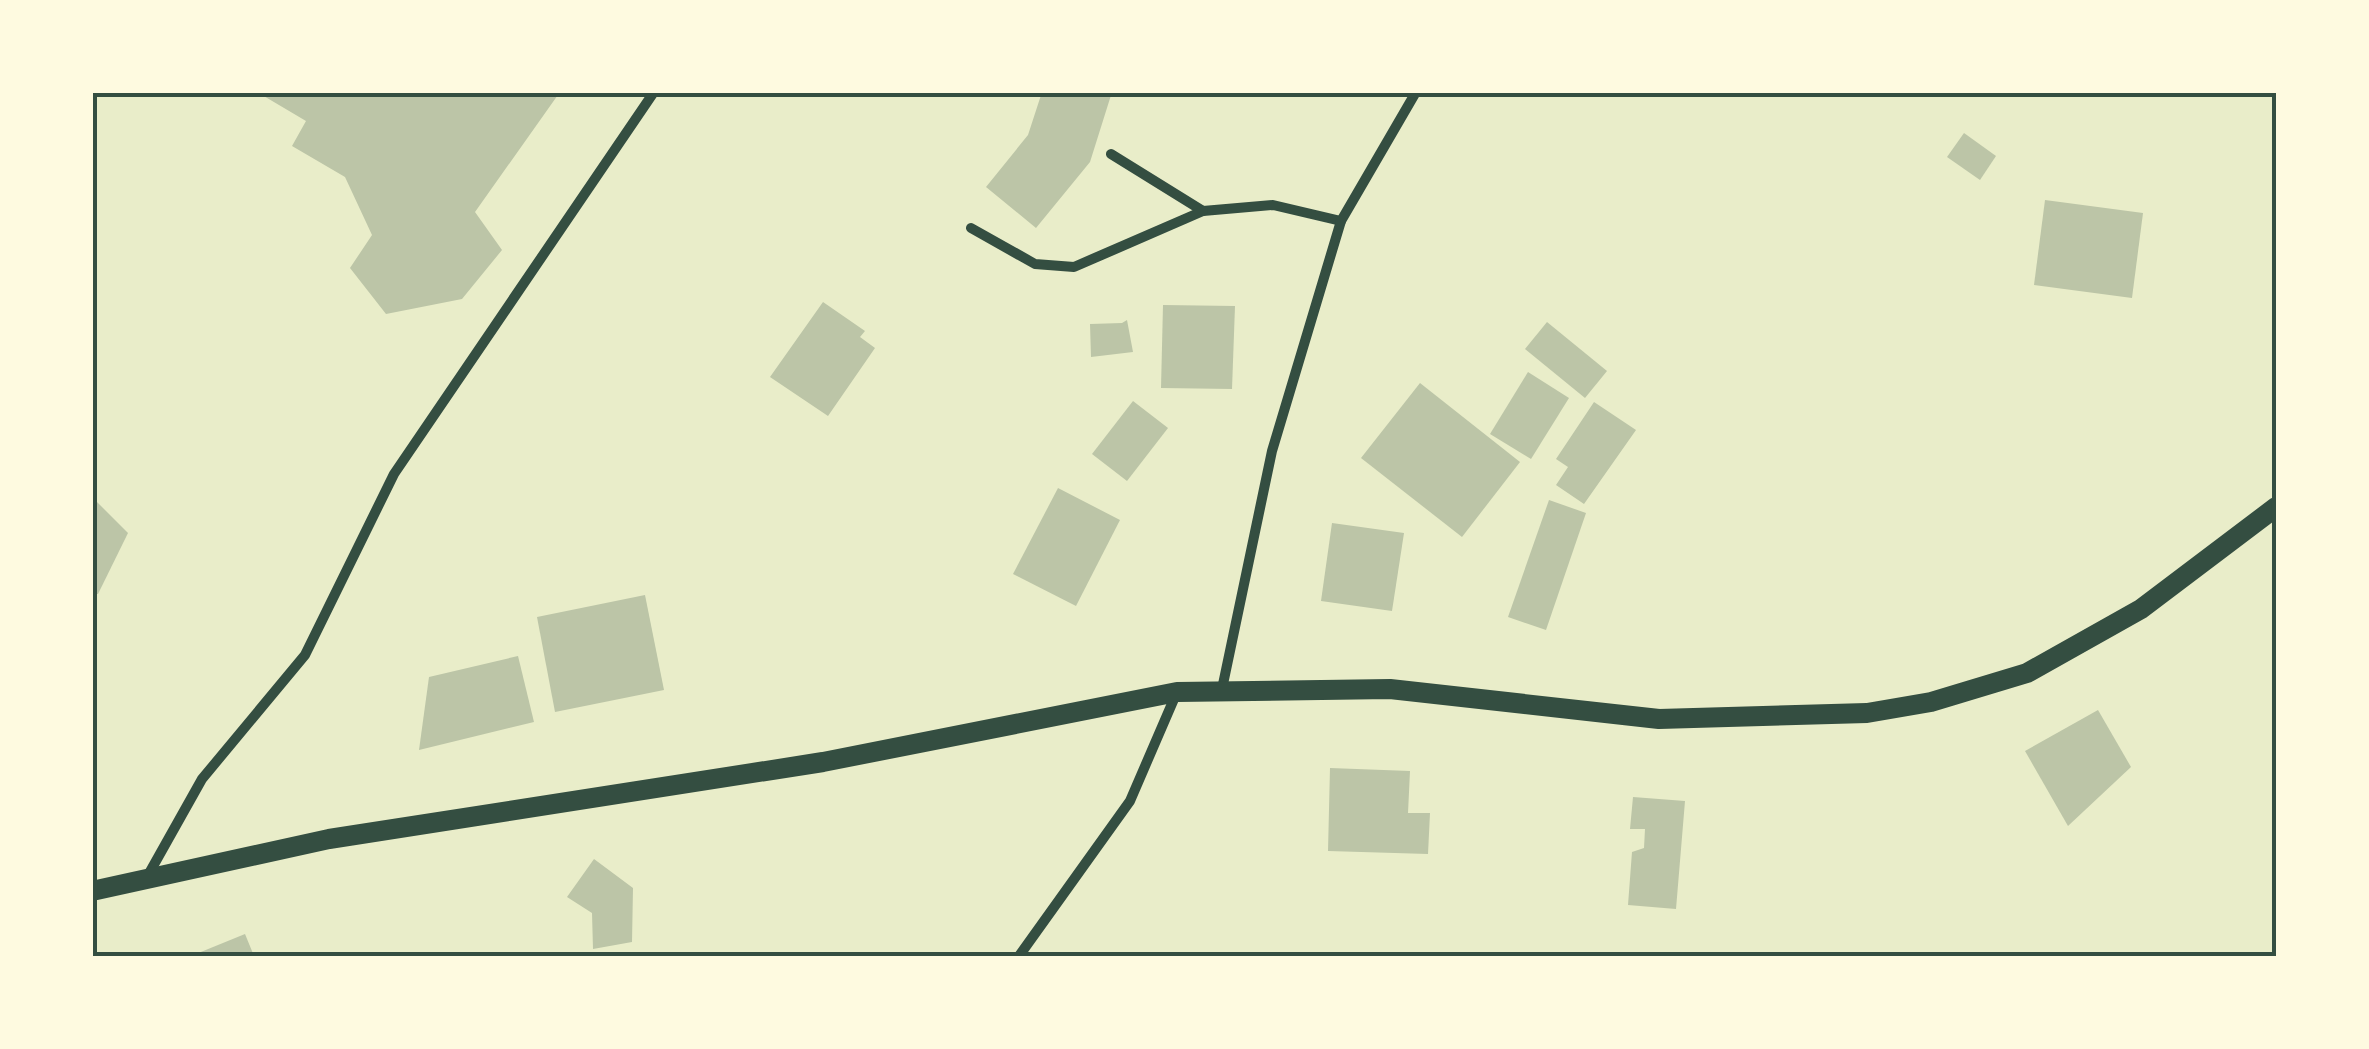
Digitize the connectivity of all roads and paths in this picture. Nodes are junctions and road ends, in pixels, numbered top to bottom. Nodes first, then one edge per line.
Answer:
1 (654, 92) edge
2 (1416, 92) edge
3 (1111, 154) dead end
4 (1203, 210) junction
5 (1341, 221) junction
6 (971, 228) dead end
7 (2276, 507) edge
8 (1222, 689) junction
9 (1176, 692) junction
10 (147, 877) junction
11 (92, 891) edge
12 (1020, 956) edge

1 - 10 street
2 - 5 street
3 - 4 street
4 - 5 street
4 - 6 street
5 - 8 street
7 - 8 main road
8 - 9 main road
9 - 10 main road
9 - 12 street
10 - 11 main road

